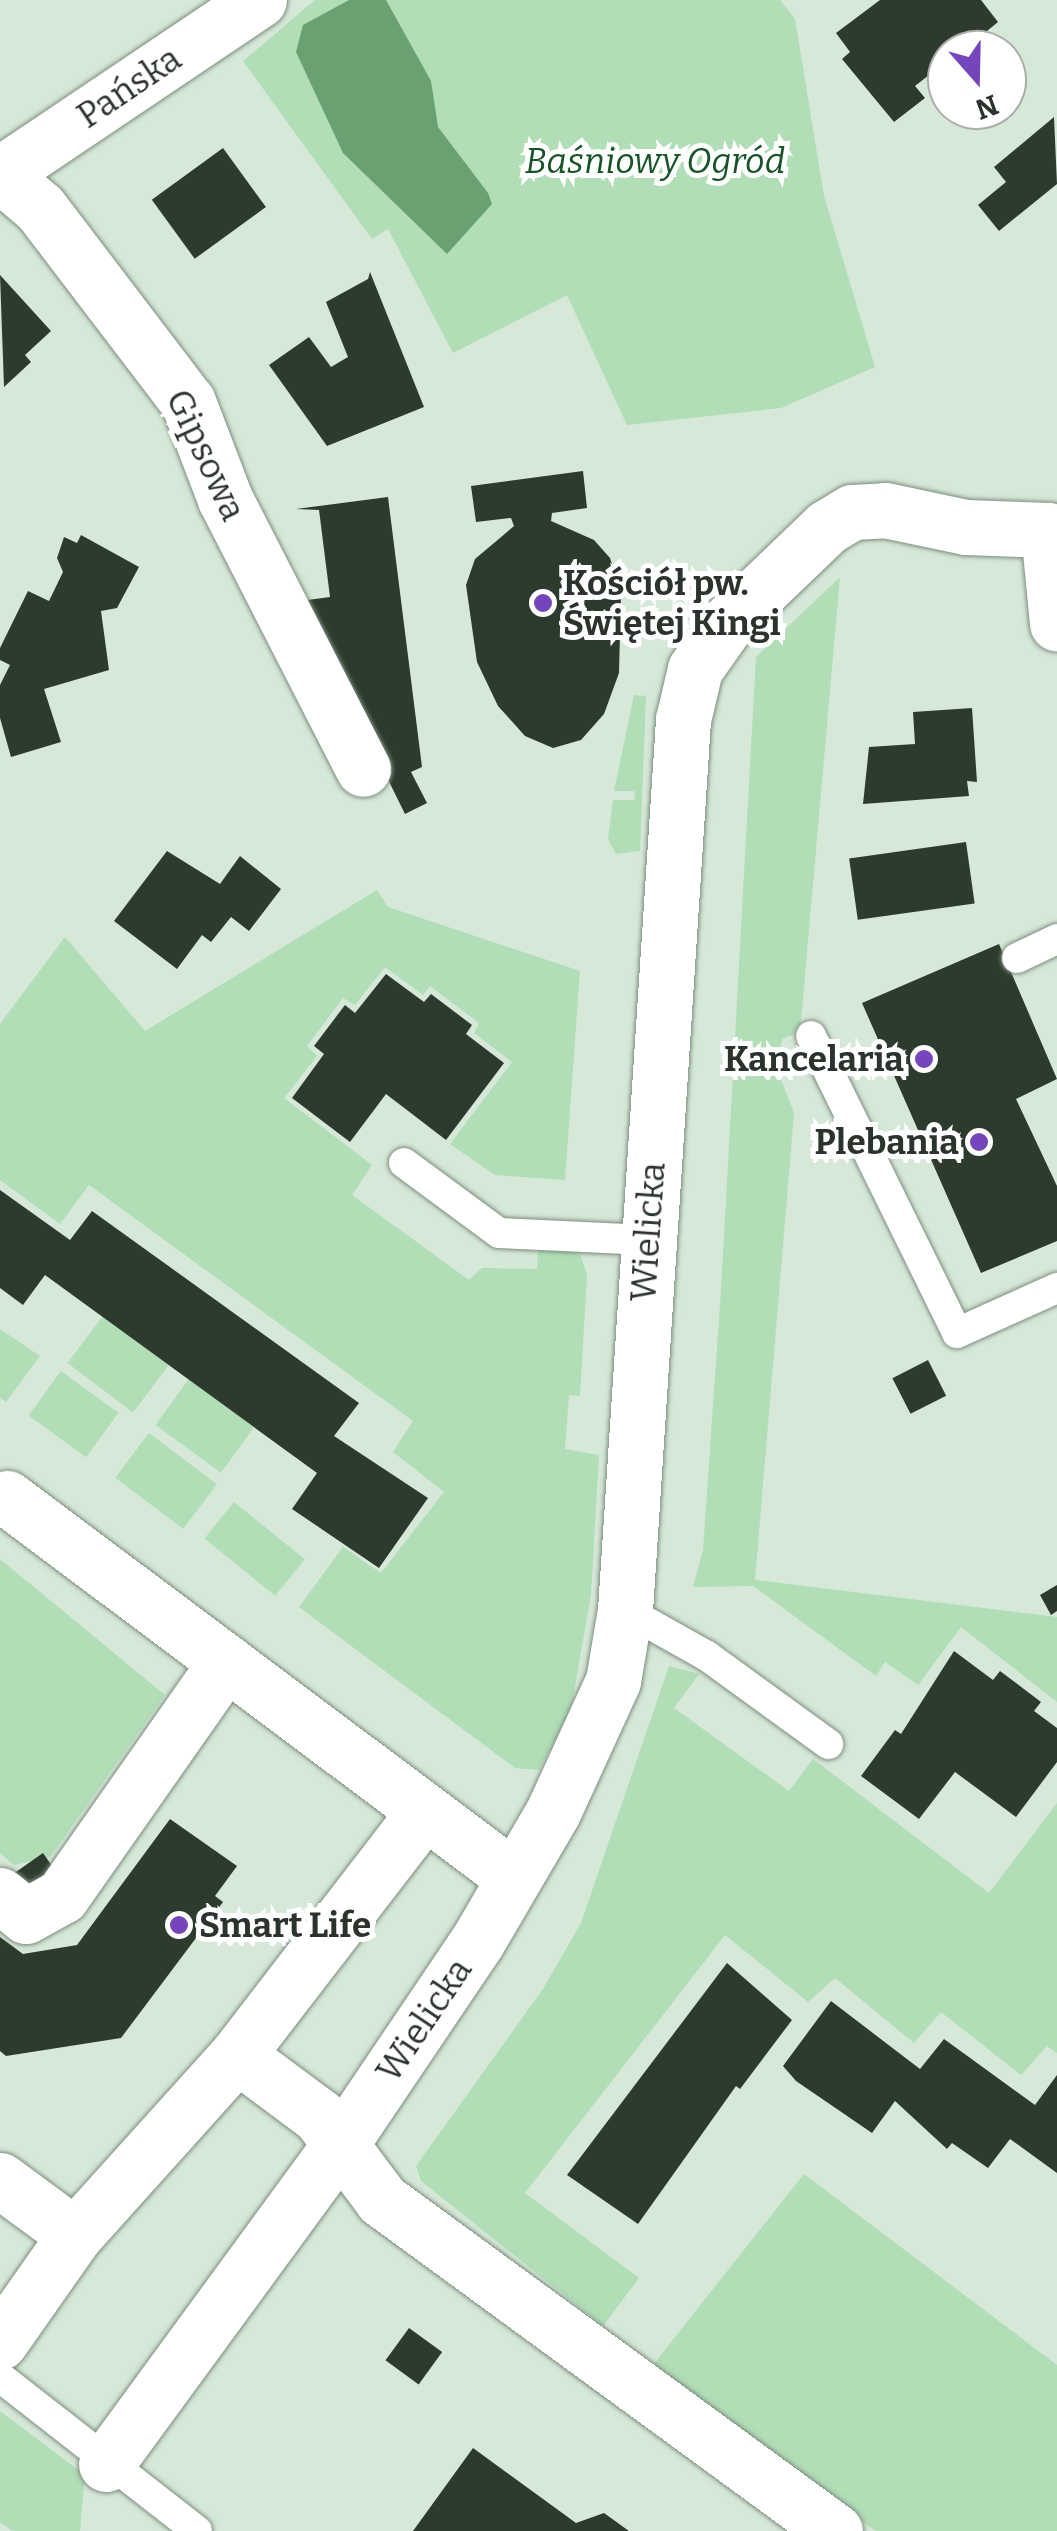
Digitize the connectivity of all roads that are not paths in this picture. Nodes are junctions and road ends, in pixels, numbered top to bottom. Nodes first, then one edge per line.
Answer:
1 (258, 0) edge
2 (0, 174) edge
3 (1052, 527) edge
4 (1057, 624) edge
5 (362, 769) dead end
6 (1057, 939) edge
7 (1017, 958) dead end
8 (811, 1036) dead end
9 (404, 1163) dead end
10 (647, 1240) junction
11 (1057, 1288) edge
12 (7, 1498) dead end
13 (624, 1610) junction
14 (226, 1662) junction
15 (828, 1744) dead end
16 (424, 1812) junction
17 (513, 1877) junction
18 (0, 1895) edge
19 (237, 2055) junction
20 (342, 2142) junction
21 (0, 2180) edge
22 (76, 2235) junction
23 (0, 2342) edge
24 (0, 2377) edge
25 (106, 2464) junction
26 (827, 2529) edge
27 (197, 2531) edge

1 - 2 street, Pańska
2 - 5 street, Gipsowa
3 - 4 street
3 - 10 street, Wielicka
6 - 7 lane
8 - 11 lane
9 - 10 lane
10 - 13 street, Wielicka
12 - 14 street
13 - 15 lane
13 - 17 street, Wielicka
14 - 16 street
14 - 18 street
16 - 17 street
16 - 19 street
17 - 20 street, Wielicka
19 - 20 street
19 - 22 street
20 - 25 street, Wielicka
20 - 26 street
21 - 22 street
22 - 23 street
24 - 25 lane
25 - 27 lane

